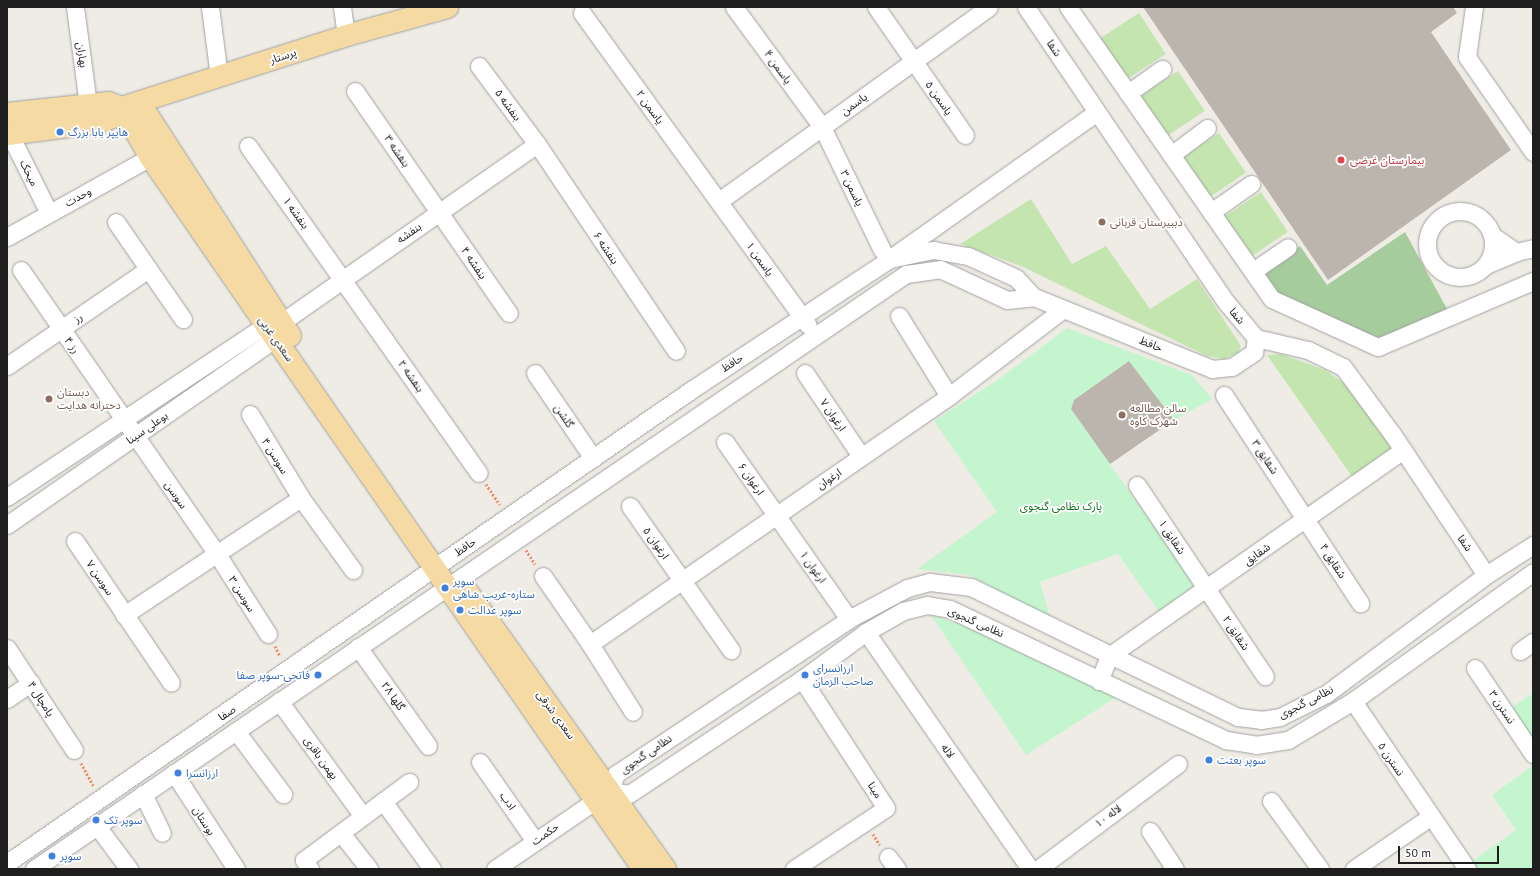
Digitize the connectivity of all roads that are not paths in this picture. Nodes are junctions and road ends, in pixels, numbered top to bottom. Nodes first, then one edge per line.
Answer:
1 (75, 7) edge
2 (210, 7) edge
3 (342, 7) edge
4 (447, 7) edge
5 (734, 7) edge
6 (876, 7) edge
7 (989, 7) edge
8 (1026, 7) edge
9 (1068, 7) edge
10 (1474, 7) edge
11 (582, 13) dead end
12 (346, 35) junction
13 (913, 61) junction
14 (479, 66) dead end
15 (1162, 69) dead end
16 (219, 76) junction
17 (355, 91) dead end
18 (1128, 93) junction
19 (88, 104) junction
20 (130, 104) junction
21 (1097, 112) junction
22 (8, 127) edge
23 (822, 127) junction
24 (1208, 128) dead end
25 (965, 135) dead end
26 (537, 144) junction
27 (248, 146) dead end
28 (1533, 152) edge
29 (1171, 155) junction
30 (150, 157) junction
31 (1251, 184) dead end
32 (719, 201) junction
33 (440, 212) junction
34 (1211, 212) junction
35 (49, 213) junction
36 (116, 222) dead end
37 (1492, 234) junction
38 (7, 237) edge
39 (1288, 247) dead end
40 (1533, 248) edge
41 (1516, 252) junction
42 (886, 254) junction
43 (1486, 265) junction
44 (21, 270) dead end
45 (148, 270) junction
46 (1253, 271) junction
47 (344, 279) junction
48 (1533, 281) edge
49 (1034, 297) junction
50 (1063, 309) junction
51 (508, 313) dead end
52 (900, 316) dead end
53 (801, 317) junction
54 (182, 319) dead end
55 (277, 326) junction
56 (61, 329) junction
57 (817, 334) junction
58 (1256, 338) junction
59 (676, 351) dead end
60 (7, 366) edge
61 (535, 373) dead end
62 (805, 373) dead end
63 (949, 396) junction
64 (1224, 396) dead end
65 (250, 414) dead end
66 (123, 419) junction
67 (135, 436) junction
68 (725, 442) dead end
69 (1403, 450) junction
70 (861, 456) junction
71 (593, 458) junction
72 (479, 473) road end
73 (1137, 486) dead end
74 (7, 497) edge
75 (301, 498) junction
76 (630, 506) dead end
77 (776, 515) junction
78 (1306, 519) junction
79 (7, 526) edge
80 (75, 541) dead end
81 (1533, 545) edge
82 (217, 554) junction
83 (353, 570) dead end
84 (1533, 572) edge
85 (446, 574) junction
86 (1486, 575) junction
87 (543, 576) road end
88 (681, 580) junction
89 (1206, 589) junction
90 (1360, 603) dead end
91 (124, 615) junction
92 (849, 620) junction
93 (866, 632) junction
94 (1407, 633) junction
95 (268, 634) road end
96 (590, 644) junction
97 (358, 647) junction
98 (7, 648) edge
99 (731, 650) dead end
100 (1420, 651) junction
101 (1109, 656) junction
102 (1475, 668) dead end
103 (1265, 676) dead end
104 (802, 679) junction
105 (1099, 681) junction
106 (31, 683) junction
107 (172, 683) dead end
108 (7, 699) edge
109 (279, 700) junction
110 (1353, 701) junction
111 (633, 712) dead end
112 (236, 730) junction
113 (428, 746) dead end
114 (1532, 748) edge
115 (74, 750) road end
116 (480, 762) dead end
117 (1178, 764) dead end
118 (174, 773) junction
119 (409, 782) dead end
120 (143, 794) junction
121 (283, 794) dead end
122 (603, 795) junction
123 (383, 801) junction
124 (1272, 801) dead end
125 (363, 816) junction
126 (1430, 817) junction
127 (98, 826) junction
128 (1150, 831) dead end
129 (162, 832) dead end
130 (341, 833) junction
131 (535, 841) junction
132 (7, 863) edge
133 (36, 868) edge
134 (129, 869) edge
135 (236, 869) edge
136 (310, 869) edge
137 (368, 869) edge
138 (432, 869) edge
139 (495, 869) edge
140 (643, 869) edge
141 (665, 869) edge
142 (794, 869) edge
143 (1030, 869) edge
144 (1038, 869) edge
145 (1175, 869) edge
146 (1320, 869) edge
147 (1354, 869) edge
148 (1467, 869) edge

1 - 19 street, بهاران
2 - 16 street
3 - 12 street
4 - 12 main road, پرستار
5 - 23 street, یاسمن ۴
6 - 13 street, یاسمن ۵
7 - 13 street, یاسمن
8 - 21 street, شفا
9 - 18 street
10 - 28 street
11 - 32 street, یاسمن ۲
12 - 16 main road, پرستار
13 - 23 street, یاسمن
13 - 25 street, یاسمن ۵
14 - 26 street, بنفشه ۵
15 - 18 street
16 - 20 main road, پرستار
17 - 33 street, بنفشه ۳
18 - 29 street
19 - 20 main road
19 - 22 main road
20 - 22 main road, پرستار
20 - 30 main road, سعدی غربی
20 - 55 main road, سعدی غربی
21 - 42 street
21 - 58 street, شفا
22 - 35 street, میخک
23 - 32 street, یاسمن
23 - 42 street, یاسمن ۳
24 - 29 street
26 - 33 street, بنفشه
26 - 59 street, بنفشه ۶
27 - 47 street, بنفشه ۱
29 - 34 street
30 - 35 street, وحدت
30 - 55 main road, سعدی غربی
31 - 34 street
32 - 53 street, یاسمن ۱
33 - 47 street, بنفشه
33 - 51 street, بنفشه ۴
34 - 46 street
35 - 38 street, وحدت
36 - 45 street
37 - 41 street
37 - 43 street
37 - 43 street
39 - 46 street
40 - 41 street
41 - 43 street
42 - 49 street, حافظ
42 - 53 street, حافظ
44 - 56 street, رز ۴
45 - 54 street
45 - 56 street, رز
46 - 48 street
47 - 55 street, بنفشه
47 - 72 street, بنفشه ۲
49 - 50 street, حافظ
49 - 57 street, حافظ
50 - 58 street, حافظ
50 - 63 street, ارغوان
52 - 63 street
53 - 57 street, یاسمن ۱
53 - 71 street, حافظ
55 - 66 street, بوعلی سینا
55 - 67 street, بوعلی سینا
55 - 85 main road, سعدی غربی
56 - 60 street, رز
56 - 66 street, رز ۴
57 - 85 street, حافظ
58 - 69 street, شفا
61 - 71 street, گلشن
62 - 70 street, ارغوان ۷
63 - 70 street, ارغوان
64 - 78 street, شقایق ۳
65 - 75 street, سوسن ۴
66 - 67 street, رز ۴
66 - 74 street, بوعلی سینا
67 - 79 street, بوعلی سینا
67 - 82 street, سوسن
68 - 77 street, ارغوان ۶
69 - 78 street, شقایق
69 - 86 street, شفا
70 - 77 street, ارغوان
71 - 85 street, حافظ
73 - 89 street, شقایق ۱
75 - 82 street
75 - 83 street, سوسن ۴
76 - 88 street, ارغوان ۵
77 - 88 street, ارغوان
77 - 92 street, ارغوان ۱
78 - 89 street, شقایق
78 - 90 street, شقایق ۴
80 - 91 street, سوسن ۷
81 - 86 street, نظامی گنجوی
82 - 91 street
82 - 95 street, سوسن ۳
84 - 100 street, نظامی گنجوی
85 - 97 street, صفا
85 - 122 main road, سعدی شرقی
85 - 132 street, صفا
86 - 94 street, نظامی گنجوی
87 - 96 street
88 - 96 street, ارغوان
88 - 99 street, ارغوان ۵
89 - 101 street, شقایق
89 - 103 street, شقایق ۲
91 - 107 street, سوسن ۷
92 - 101 street, نظامی گنجوی
92 - 122 street, نظامی گنجوی
93 - 104 street, نظامی گنجوی
93 - 105 street, نظامی گنجوی
93 - 143 street, لاله
94 - 100 street
94 - 101 street, نظامی گنجوی
96 - 111 street
97 - 109 street, صفا
97 - 113 street, گلها ۲۸
98 - 106 street, پامچال ۴
100 - 110 street, نظامی گنجوی
101 - 105 street
102 - 114 street, نسترن ۳
104 - 122 street, نظامی گنجوی
104 - 142 street, مینا
105 - 110 street, نظامی گنجوی
106 - 108 street
106 - 115 street, پامچال ۴
109 - 112 street, صفا
109 - 125 street, بهمن باقری
110 - 126 street, نسترن ۵
112 - 118 street, صفا
112 - 121 street
116 - 131 street, ادب
117 - 144 street, لاله ۱۰
118 - 120 street, صفا
118 - 135 street, بوستان
119 - 123 street
120 - 127 street, صفا
120 - 129 street
122 - 131 street, حکمت
122 - 140 main road, سعدی شرقی
122 - 141 main road, سعدی شرقی
123 - 125 street
123 - 138 street
124 - 146 street
125 - 130 street
126 - 147 street
126 - 148 street, نسترن ۵
127 - 133 street, صفا
127 - 134 street
128 - 145 street
130 - 136 street
130 - 137 street
131 - 139 street, حکمت

